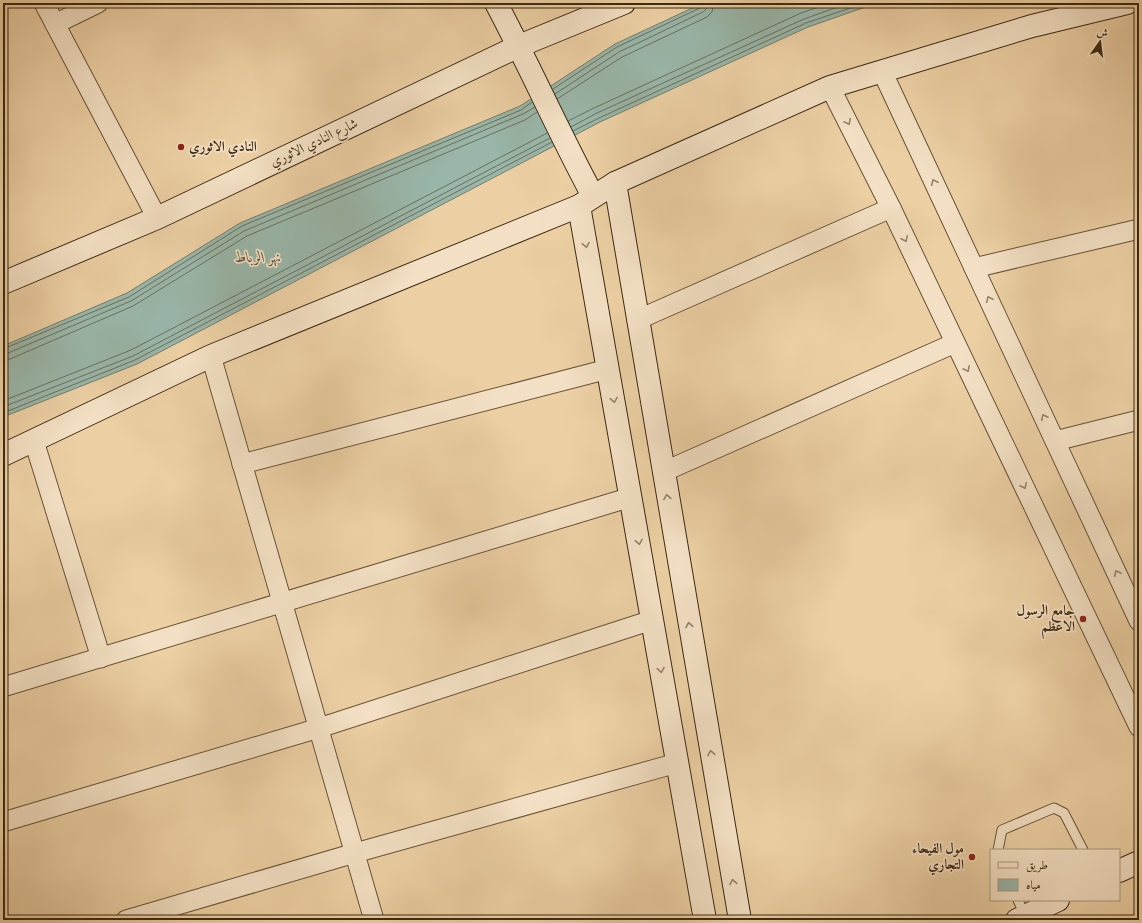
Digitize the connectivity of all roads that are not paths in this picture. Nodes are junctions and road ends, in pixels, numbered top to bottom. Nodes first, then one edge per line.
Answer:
1 (44, 3) edge
2 (98, 3) edge
3 (496, 3) edge
4 (624, 3) edge
5 (1126, 3) edge
6 (56, 24) junction
7 (520, 50) junction
8 (882, 71) junction
9 (830, 87) junction
10 (615, 183) junction
11 (586, 201) junction
12 (891, 208) junction
13 (157, 218) junction
14 (1139, 229) edge
15 (974, 268) junction
16 (3, 282) edge
17 (637, 320) junction
18 (955, 343) junction
19 (211, 356) junction
20 (608, 370) junction
21 (1139, 420) edge
22 (34, 441) junction
23 (1055, 441) junction
24 (3, 455) edge
25 (242, 464) junction
26 (663, 472) junction
27 (631, 497) junction
28 (1135, 601) edge
29 (283, 603) junction
30 (652, 620) junction
31 (1139, 621) edge
32 (100, 658) junction
33 (3, 687) edge
34 (1139, 727) edge
35 (319, 728) junction
36 (677, 763) junction
37 (716, 779) junction
38 (681, 785) junction
39 (3, 822) edge
40 (998, 849) edge
41 (1082, 849) edge
42 (355, 853) junction
43 (1139, 862) edge
44 (1120, 871) edge
45 (1055, 901) edge
46 (1020, 912) edge
47 (701, 919) edge
48 (126, 920) edge
49 (374, 920) edge
50 (740, 920) edge

1 - 6 street
2 - 6 street
3 - 7 street
4 - 7 street, شارع النادي الاثوري
5 - 8 street
6 - 13 street
7 - 11 street
7 - 13 street, شارع النادي الاثوري
8 - 9 street
15 -> 8 street
9 - 10 street
9 -> 12 street
10 - 11 street
10 - 17 street
11 - 19 street
11 -> 20 street
12 - 17 street
12 -> 18 street
13 - 16 street, شارع النادي الاثوري
14 - 15 street
23 -> 15 street
17 - 26 street
18 - 26 street
18 -> 34 street
19 - 22 street
19 - 25 street
20 - 25 street
20 -> 27 street
21 - 23 street
22 - 24 street
22 - 32 street
28 -> 23 street
25 - 29 street
37 -> 26 street
27 - 29 street
27 -> 30 street
28 - 31 street
29 - 32 street
29 - 35 street
30 - 35 street
30 -> 36 street
32 - 33 street
35 - 39 street
35 - 42 street
36 - 38 street
36 - 42 street
37 - 38 street
50 -> 37 street
38 - 47 street
40 - 41 lane
42 - 48 street
42 - 49 street
43 - 44 street
45 - 46 street

